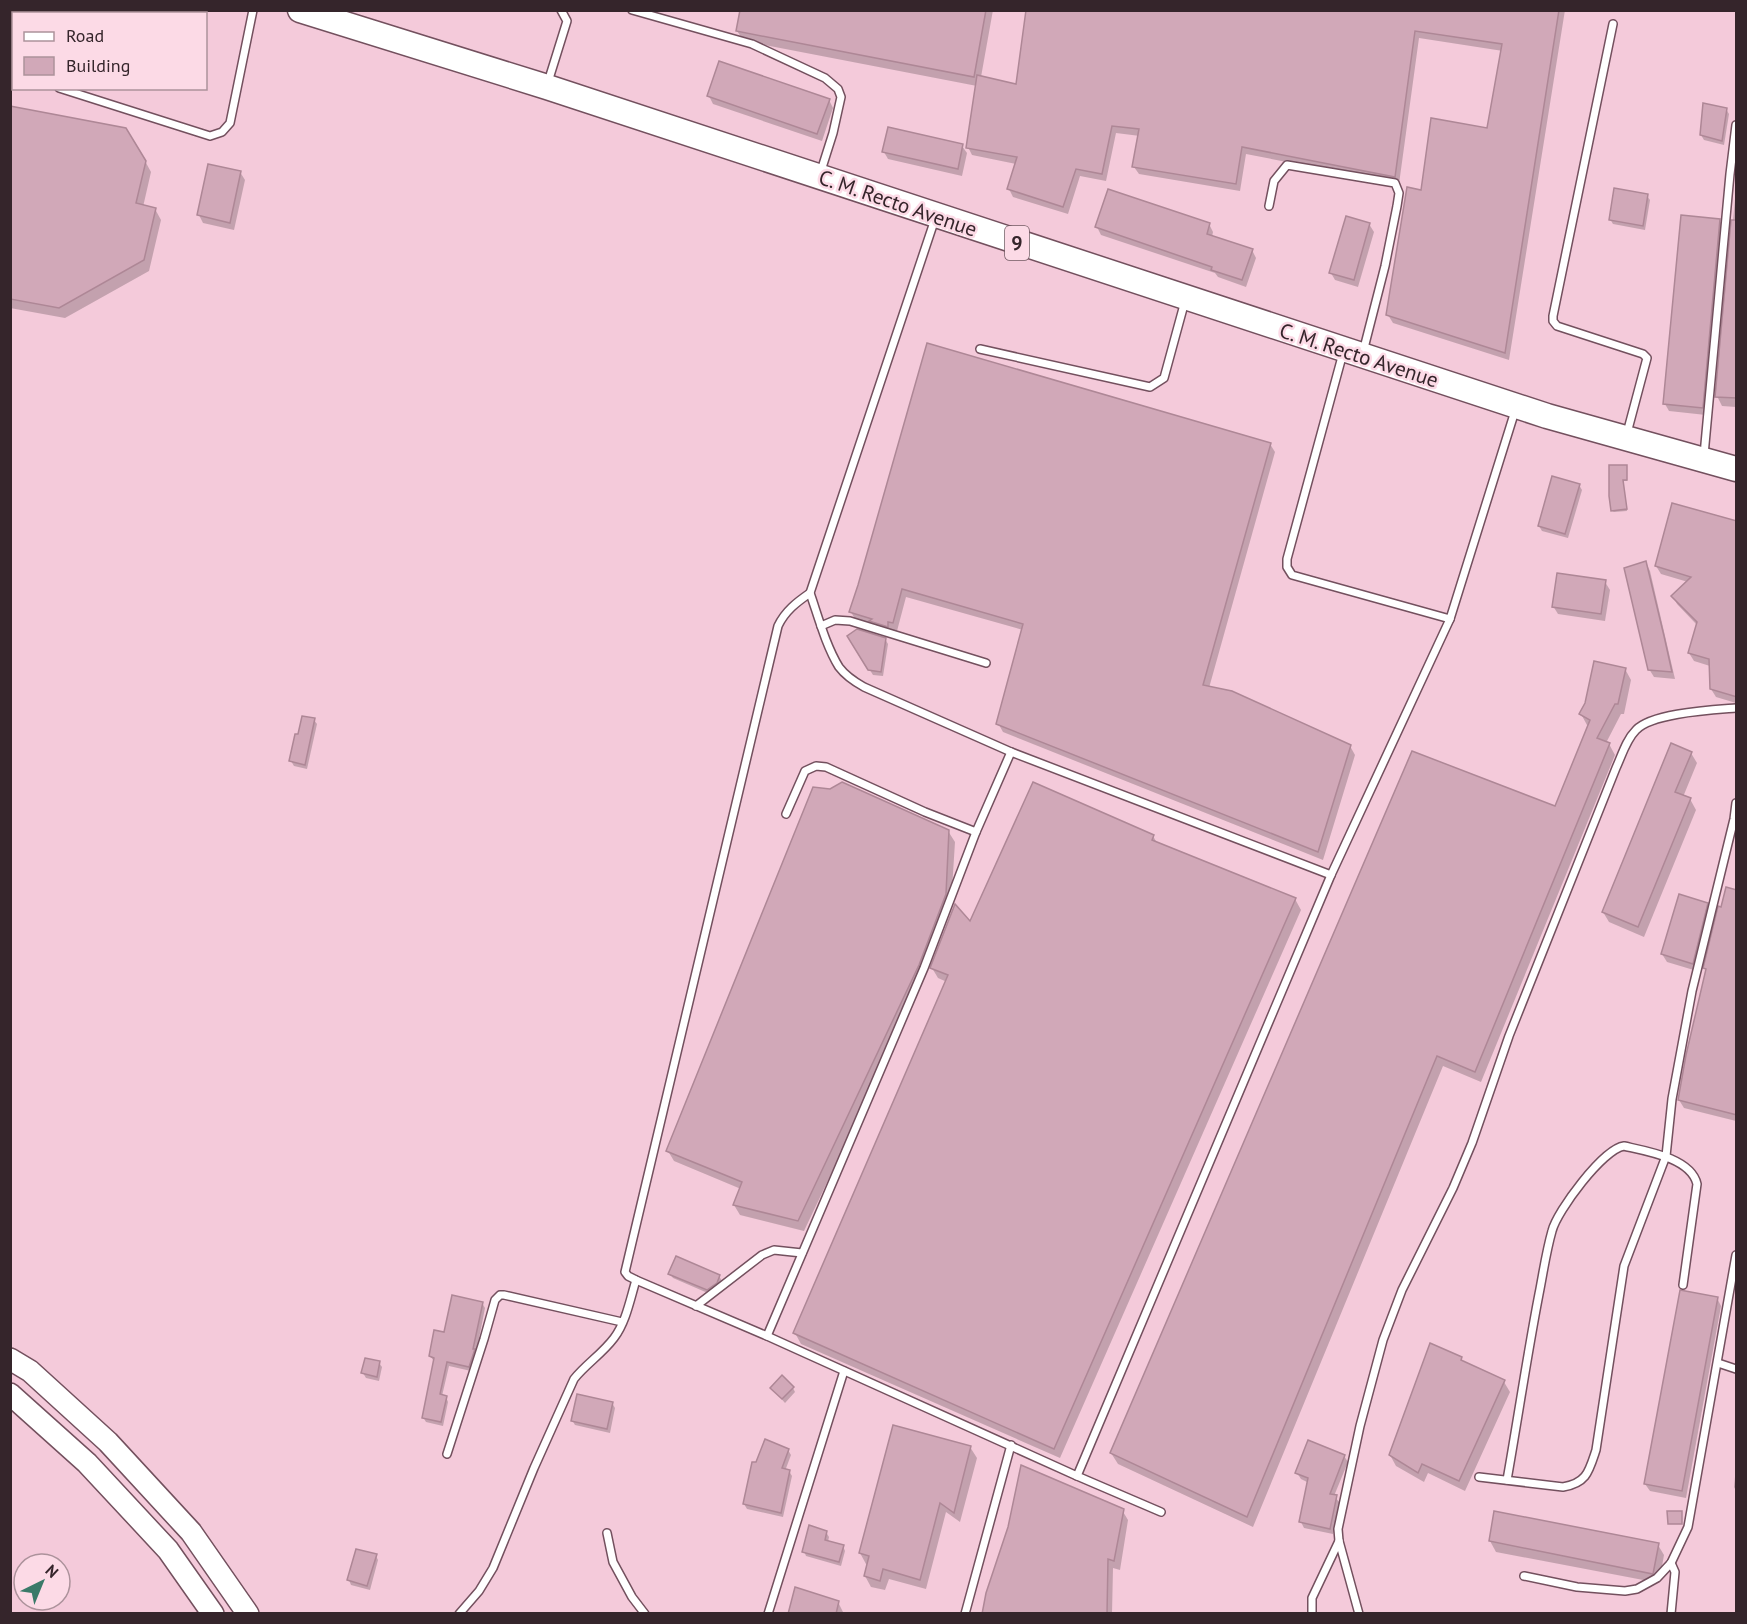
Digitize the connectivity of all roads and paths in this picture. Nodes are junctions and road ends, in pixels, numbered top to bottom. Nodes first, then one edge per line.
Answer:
1 (253, 10) edge
2 (300, 10) edge
3 (561, 10) edge
4 (632, 10) edge
5 (1613, 24) dead end
6 (547, 87) junction
7 (65, 90) edge
8 (1737, 125) edge
9 (820, 176) junction
10 (1269, 206) dead end
11 (936, 216) junction
12 (1185, 298) junction
13 (980, 349) dead end
14 (1353, 352) junction
15 (1517, 405) junction
16 (1626, 439) junction
17 (1704, 460) junction
18 (1737, 469) edge
19 (810, 592) junction
20 (1450, 619) junction
21 (821, 626) junction
22 (986, 663) dead end
23 (1737, 708) edge
24 (1011, 752) junction
25 (1737, 803) edge
26 (786, 814) dead end
27 (976, 832) junction
28 (1331, 875) junction
29 (1666, 1156) junction
30 (802, 1253) junction
31 (1737, 1255) edge
32 (636, 1280) junction
33 (1683, 1285) dead end
34 (696, 1306) junction
35 (622, 1322) junction
36 (766, 1336) junction
37 (10, 1359) edge
38 (1718, 1363) junction
39 (1737, 1369) edge
40 (844, 1371) junction
41 (10, 1394) edge
42 (1011, 1445) junction
43 (447, 1454) dead end
44 (1077, 1476) junction
45 (1479, 1477) dead end
46 (1507, 1480) junction
47 (1161, 1512) dead end
48 (607, 1533) dead end
49 (1339, 1541) junction
50 (1671, 1563) junction
51 (1524, 1576) dead end
52 (213, 1614) edge
53 (248, 1614) edge
54 (459, 1614) edge
55 (645, 1614) edge
56 (768, 1614) edge
57 (965, 1614) edge
58 (1312, 1614) edge
59 (1359, 1614) edge
60 (1671, 1614) edge

1 - 7 lane
2 - 6 highway, C. M. Recto Avenue / 9
3 - 6 lane
4 - 9 lane
5 - 16 lane
6 - 9 highway, C. M. Recto Avenue / 9
8 - 17 lane
9 - 11 highway, C. M. Recto Avenue / 9
10 - 14 lane
11 - 12 highway, C. M. Recto Avenue / 9
11 - 19 lane
12 - 13 lane
12 - 14 highway, C. M. Recto Avenue / 9
14 - 15 highway, C. M. Recto Avenue / 9
14 - 20 lane
15 - 16 highway, C. M. Recto Avenue / 9
15 - 20 lane
16 - 17 highway, C. M. Recto Avenue / 9
17 - 18 highway, C. M. Recto Avenue / 9
19 - 21 lane
19 - 32 lane
20 - 28 lane
21 - 22 lane
21 - 24 lane
23 - 49 lane
24 - 27 lane
24 - 28 lane
25 - 29 lane
26 - 27 lane
27 - 30 lane
28 - 44 lane
29 - 33 lane
29 - 46 lane
29 - 46 lane
30 - 34 lane
30 - 36 lane
31 - 38 lane
32 - 34 lane
32 - 35 lane
34 - 36 lane
35 - 43 lane
35 - 54 lane
36 - 40 lane
37 - 53 main road
38 - 39 lane
38 - 50 lane
40 - 42 lane
40 - 56 lane
41 - 52 main road
42 - 44 lane
42 - 57 lane
44 - 47 lane
45 - 46 lane
48 - 55 lane
49 - 58 lane
49 - 59 lane
50 - 51 lane
50 - 60 lane

